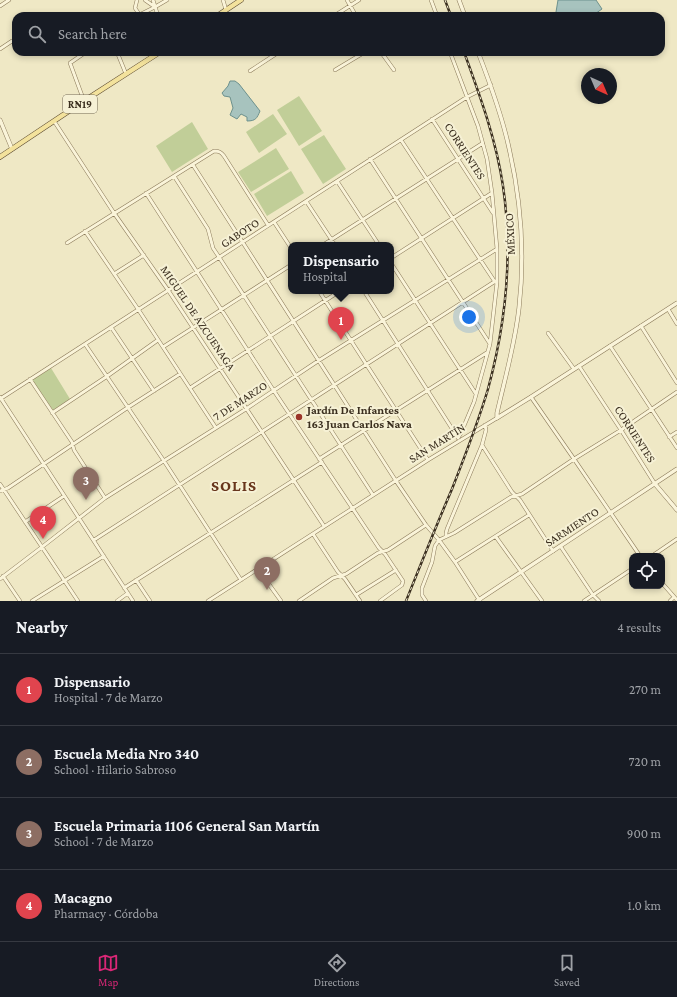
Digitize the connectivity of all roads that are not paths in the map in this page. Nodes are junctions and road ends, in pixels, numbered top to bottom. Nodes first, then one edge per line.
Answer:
1 (9, 0) edge
2 (137, 0) edge
3 (146, 0) edge
4 (153, 0) edge
5 (167, 0) edge
6 (223, 0) edge
7 (241, 0) edge
8 (347, 0) edge
9 (359, 0) edge
10 (431, 0) edge
11 (459, 0) edge
12 (0, 6) edge
13 (350, 6) junction
14 (155, 7) junction
15 (226, 10) junction
16 (138, 12) edge
17 (145, 12) edge
18 (157, 12) edge
19 (223, 12) edge
20 (340, 12) edge
21 (354, 12) edge
22 (436, 12) edge
23 (464, 12) edge
24 (12, 41) dead end
25 (0, 49) edge
26 (80, 56) edge
27 (119, 56) edge
28 (154, 56) edge
29 (273, 56) edge
30 (358, 56) edge
31 (384, 56) edge
32 (452, 56) edge
33 (480, 56) edge
34 (335, 70) dead end
35 (394, 70) dead end
36 (250, 71) dead end
37 (126, 74) junction
38 (491, 86) junction
39 (467, 97) junction
40 (84, 101) junction
41 (432, 119) junction
42 (0, 120) edge
43 (54, 121) junction
44 (1, 126) edge
45 (401, 140) junction
46 (483, 143) junction
47 (12, 149) junction
48 (0, 157) edge
49 (370, 159) junction
50 (457, 159) junction
51 (193, 165) junction
52 (174, 176) junction
53 (426, 178) junction
54 (337, 180) junction
55 (146, 193) junction
56 (492, 193) junction
57 (395, 198) junction
58 (484, 198) junction
59 (306, 200) junction
60 (114, 213) junction
61 (494, 214) junction
62 (453, 218) junction
63 (363, 219) junction
64 (274, 222) junction
65 (268, 225) junction
66 (85, 231) junction
67 (421, 238) junction
68 (331, 239) junction
69 (242, 242) junction
70 (327, 242) edge
71 (333, 242) edge
72 (377, 242) edge
73 (67, 243) dead end
74 (288, 243) edge
75 (497, 248) junction
76 (144, 255) junction
77 (394, 256) edge
78 (218, 257) junction
79 (480, 259) junction
80 (288, 267) edge
81 (394, 268) edge
82 (196, 272) junction
83 (114, 274) junction
84 (448, 279) junction
85 (267, 281) junction
86 (496, 282) junction
87 (168, 290) junction
88 (321, 294) edge
89 (336, 294) edge
90 (366, 294) edge
91 (243, 296) junction
92 (415, 300) junction
93 (326, 301) junction
94 (462, 302) junction
95 (677, 303) edge
96 (138, 309) junction
97 (668, 309) junction
98 (221, 310) junction
99 (383, 320) junction
100 (293, 322) junction
101 (430, 323) junction
102 (677, 324) edge
103 (641, 326) junction
104 (111, 327) junction
105 (193, 328) junction
106 (548, 333) dead end
107 (270, 336) junction
108 (158, 340) junction
109 (351, 341) junction
110 (85, 344) junction
111 (398, 344) junction
112 (490, 344) junction
113 (610, 346) junction
114 (163, 347) junction
115 (248, 351) junction
116 (488, 352) junction
117 (132, 358) junction
118 (318, 361) junction
119 (366, 364) junction
120 (579, 366) junction
121 (220, 369) junction
122 (460, 369) junction
123 (574, 369) junction
124 (180, 374) junction
125 (296, 376) junction
126 (106, 377) junction
127 (30, 379) junction
128 (677, 383) edge
129 (334, 385) junction
130 (190, 388) junction
131 (428, 390) junction
132 (154, 391) junction
133 (274, 391) junction
134 (677, 392) edge
135 (477, 394) junction
136 (531, 397) junction
137 (0, 398) edge
138 (311, 400) junction
139 (127, 408) junction
140 (246, 409) junction
141 (396, 410) junction
142 (651, 410) junction
143 (52, 413) junction
144 (290, 414) junction
145 (497, 418) junction
146 (485, 425) junction
147 (216, 428) junction
148 (621, 430) junction
149 (363, 431) junction
150 (262, 432) junction
151 (677, 432) edge
152 (670, 437) junction
153 (459, 439) junction
154 (341, 445) junction
155 (482, 445) junction
156 (73, 446) junction
157 (677, 448) edge
158 (574, 459) junction
159 (428, 460) junction
160 (164, 461) junction
161 (321, 461) junction
162 (43, 465) junction
163 (677, 469) edge
164 (294, 480) junction
165 (396, 481) junction
166 (0, 484) edge
167 (655, 484) junction
168 (179, 485) junction
169 (2, 490) edge
170 (373, 495) junction
171 (64, 496) junction
172 (516, 496) junction
173 (105, 498) junction
174 (352, 509) junction
175 (677, 510) edge
176 (611, 513) junction
177 (529, 515) junction
178 (79, 518) junction
179 (25, 522) junction
180 (426, 525) junction
181 (324, 526) junction
182 (210, 533) junction
183 (313, 534) junction
184 (446, 536) junction
185 (496, 537) junction
186 (677, 539) edge
187 (94, 540) junction
188 (439, 540) junction
189 (42, 547) junction
190 (561, 547) junction
191 (553, 551) junction
192 (382, 552) junction
193 (638, 553) edge
194 (656, 553) edge
195 (104, 556) junction
196 (455, 562) junction
197 (258, 569) junction
198 (396, 570) junction
199 (522, 572) junction
200 (629, 572) edge
201 (4, 576) junction
202 (341, 576) junction
203 (0, 579) edge
204 (65, 580) junction
205 (136, 580) junction
206 (241, 580) junction
207 (665, 586) edge
208 (124, 588) junction
209 (128, 593) junction
210 (356, 595) junction
211 (593, 595) junction
212 (676, 598) edge
213 (478, 600) edge
214 (20, 601) edge
215 (32, 601) edge
216 (78, 601) edge
217 (116, 601) edge
218 (133, 601) edge
219 (150, 601) edge
220 (208, 601) edge
221 (281, 601) edge
222 (298, 601) edge
223 (360, 601) edge
224 (380, 601) edge
225 (426, 601) edge
226 (542, 601) edge
227 (584, 601) edge
228 (599, 601) edge
229 (670, 601) edge

1 - 12 street
2 - 16 street
3 - 14 street
4 - 14 street
5 - 14 street
6 - 15 street
7 - 15 main road
8 - 13 street
9 - 13 street
10 - 22 street
11 - 23 street
13 - 20 street
13 - 21 street
14 - 17 street
14 - 18 street
15 - 19 main road
24 - 25 street
26 - 40 street
27 - 37 street
28 - 37 main road, RN19
29 - 36 street
30 - 34 street
31 - 35 street
32 - 39 street
33 - 38 street, MÉXICO
37 - 40 main road, RN19
38 - 39 street, GABOTO
38 - 145 street, MÉXICO
39 - 41 street, GABOTO
39 - 46 street
40 - 43 main road, RN19
41 - 45 street, GABOTO
41 - 50 street, CORRIENTES
42 - 44 street
43 - 47 main road, RN19
43 - 60 street, MIGUEL DE AZCUENAGA
44 - 47 street
45 - 49 street, GABOTO
45 - 53 street
46 - 50 street
46 - 56 street
47 - 48 main road, RN19
49 - 54 street, GABOTO
49 - 57 street
50 - 53 street
50 - 58 street, CORRIENTES
51 - 52 street
51 - 65 street
51 - 69 street
52 - 55 street
52 - 78 street
53 - 57 street
53 - 62 street
54 - 59 street, GABOTO
54 - 63 street
55 - 60 street
55 - 82 street
56 - 58 street
56 - 61 street
57 - 63 street
57 - 67 street
58 - 61 street, CORRIENTES
58 - 62 street
59 - 64 street, GABOTO
59 - 68 street
60 - 66 street
60 - 76 street, MIGUEL DE AZCUENAGA
61 - 75 street
62 - 67 street
62 - 79 street
63 - 68 street
63 - 72 street
64 - 65 street, GABOTO
64 - 74 street
65 - 69 street, GABOTO
66 - 73 street
66 - 83 street
67 - 77 street
67 - 84 street
68 - 70 street
68 - 71 street
69 - 78 street, GABOTO
69 - 85 street
75 - 79 street, 7 DE MARZO
75 - 86 street
76 - 83 street
76 - 87 street, MIGUEL DE AZCUENAGA
78 - 82 street, GABOTO
78 - 91 street
79 - 84 street, 7 DE MARZO
79 - 86 street
80 - 85 street
81 - 92 street
82 - 87 street, GABOTO
82 - 98 street
83 - 96 street
84 - 92 street, 7 DE MARZO
84 - 94 street
85 - 91 street
85 - 100 street
86 - 94 street
86 - 112 street
87 - 96 street, GABOTO
87 - 105 street, MIGUEL DE AZCUENAGA
88 - 93 street
89 - 93 street
90 - 99 street
91 - 98 street
91 - 107 street
92 - 99 street, 7 DE MARZO
92 - 101 street
93 - 100 street
93 - 109 street
94 - 101 street
94 - 112 street
95 - 97 street, SAN MARTÍN
96 - 104 street, GABOTO
96 - 108 street
97 - 102 street
97 - 103 street, SAN MARTÍN
98 - 105 street
98 - 115 street
99 - 109 street, 7 DE MARZO
99 - 111 street
100 - 107 street
100 - 118 street
101 - 111 street
101 - 122 street
103 - 113 street, SAN MARTÍN
103 - 128 street
104 - 110 street, GABOTO
104 - 117 street
105 - 114 street
105 - 121 street, MIGUEL DE AZCUENAGA
106 - 123 street
107 - 115 street
107 - 125 street
108 - 114 street
108 - 117 street
109 - 118 street, 7 DE MARZO
109 - 119 street
110 - 126 street
110 - 127 street, GABOTO
111 - 119 street
111 - 131 street
112 - 116 street
113 - 120 street, SAN MARTÍN
113 - 142 street
114 - 124 street
115 - 121 street
115 - 133 street
116 - 122 street
116 - 135 street
117 - 126 street
117 - 132 street
118 - 125 street, 7 DE MARZO
118 - 129 street
119 - 129 street
119 - 141 street
120 - 123 street, SAN MARTÍN
120 - 148 street, CORRIENTES
121 - 130 street
121 - 140 street, MIGUEL DE AZCUENAGA
122 - 131 street
122 - 135 street
123 - 136 street, SAN MARTÍN
124 - 130 street
124 - 132 street
125 - 133 street, 7 DE MARZO
125 - 138 street
126 - 139 street
126 - 143 street
127 - 137 street, GABOTO
127 - 143 street
129 - 138 street
129 - 149 street
130 - 147 street
131 - 141 street
131 - 153 street
132 - 139 street
133 - 140 street, 7 DE MARZO
133 - 144 street
134 - 142 street
135 - 153 street
136 - 145 street, SAN MARTÍN
136 - 158 street
137 - 162 street
138 - 144 street
138 - 154 street
139 - 156 street
139 - 160 street
140 - 147 street, 7 DE MARZO
140 - 150 street, MIGUEL DE AZCUENAGA
141 - 149 street
141 - 159 street
142 - 148 street
142 - 152 street
143 - 156 street
144 - 150 street
144 - 161 street
145 - 146 street, SAN MARTÍN
146 - 153 street, SAN MARTÍN
146 - 155 street
147 - 160 street, 7 DE MARZO
148 - 158 street
148 - 167 street, CORRIENTES
149 - 154 street
149 - 165 street
150 - 164 street, MIGUEL DE AZCUENAGA
150 - 168 street
151 - 152 street
152 - 157 street
153 - 159 street, SAN MARTÍN
154 - 161 street
154 - 170 street
155 - 172 street
155 - 184 street
156 - 162 street
156 - 173 street
158 - 172 street
158 - 176 street
159 - 165 street, SAN MARTÍN
160 - 168 street
160 - 173 street, 7 DE MARZO
161 - 164 street
161 - 174 street
162 - 169 street
162 - 171 street
163 - 167 street, SARMIENTO
164 - 181 street, MIGUEL DE AZCUENAGA
164 - 182 street
165 - 170 street, SAN MARTÍN
165 - 180 street
166 - 169 street
167 - 175 street, CORRIENTES
167 - 176 street, SARMIENTO
168 - 182 street
168 - 187 street
169 - 179 street
170 - 174 street, SAN MARTÍN
171 - 178 street
171 - 179 street
172 - 177 street
172 - 184 street
173 - 178 street, 7 DE MARZO
174 - 181 street, SAN MARTÍN
174 - 192 street
176 - 190 street, SARMIENTO
176 - 193 street
177 - 185 street
177 - 191 street
178 - 187 street
178 - 189 street, 7 DE MARZO
179 - 189 street
180 - 188 street
180 - 192 street
181 - 183 street, SAN MARTÍN
182 - 205 street
182 - 206 street
183 - 197 street, SAN MARTÍN
183 - 202 street
184 - 188 street
185 - 196 street
185 - 199 street
186 - 194 street
187 - 195 street
188 - 196 street
188 - 225 street
189 - 201 street, 7 DE MARZO
189 - 204 street
190 - 191 street, SARMIENTO
190 - 211 street
191 - 199 street, SARMIENTO
192 - 198 street
192 - 202 street
195 - 204 street
195 - 208 street
196 - 213 street
197 - 206 street, SAN MARTÍN
197 - 221 street
198 - 210 street
198 - 224 street
199 - 213 street, SARMIENTO
199 - 226 street
200 - 211 street
201 - 203 street, 7 DE MARZO
201 - 214 street
202 - 210 street
202 - 222 street
204 - 215 street
204 - 216 street
205 - 208 street
205 - 219 street
206 - 220 street, SAN MARTÍN
207 - 212 street
208 - 209 street
209 - 217 street
209 - 218 street
210 - 223 street
211 - 227 street
211 - 228 street
212 - 229 street

